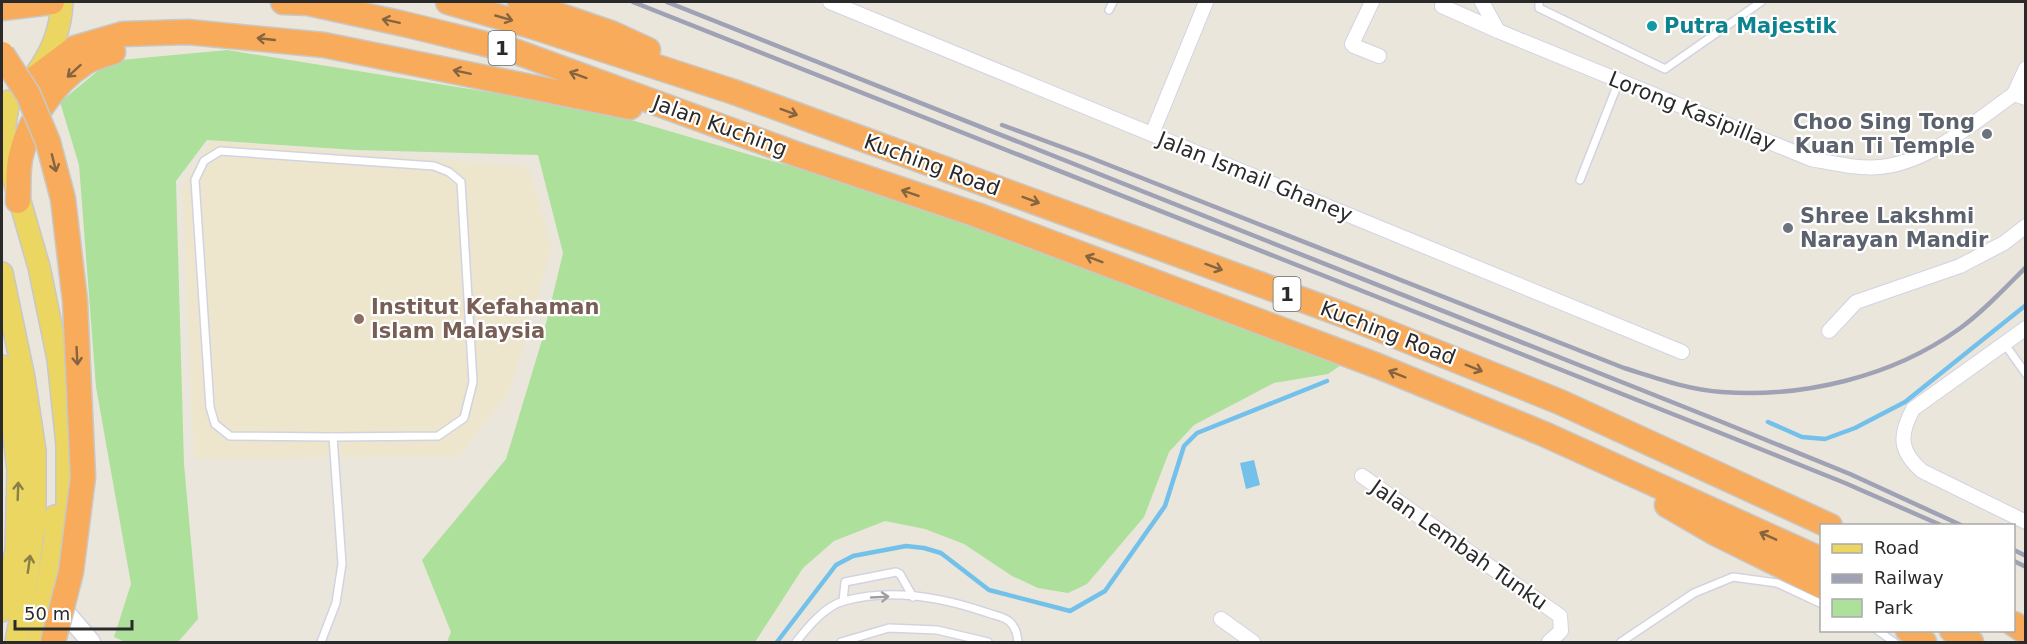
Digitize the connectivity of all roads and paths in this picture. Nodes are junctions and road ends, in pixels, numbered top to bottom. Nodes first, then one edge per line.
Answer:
1 (52, 2) edge
2 (62, 2) edge
3 (283, 2) edge
4 (448, 2) edge
5 (519, 2) edge
6 (830, 2) edge
7 (1113, 2) edge
8 (1206, 2) edge
9 (1372, 2) edge
10 (1482, 2) edge
11 (1539, 2) edge
12 (1761, 2) edge
13 (1441, 3) edge
14 (2, 8) edge
15 (1109, 10) dead end
16 (1498, 31) junction
17 (188, 32) junction
18 (2, 54) edge
19 (1379, 56) dead end
20 (2025, 68) edge
21 (31, 81) junction
22 (1619, 81) junction
23 (734, 92) junction
24 (2020, 96) edge
25 (5, 104) edge
26 (712, 124) junction
27 (1152, 135) junction
28 (2, 171) edge
29 (2, 177) edge
30 (1580, 180) dead end
31 (18, 201) junction
32 (2025, 226) edge
33 (2, 273) edge
34 (2025, 328) edge
35 (1829, 331) dead end
36 (2004, 343) junction
37 (1682, 351) dead end
38 (2, 366) edge
39 (2025, 374) edge
40 (1544, 434) junction
41 (333, 437) junction
42 (1362, 476) dead end
43 (2025, 522) edge
44 (1828, 524) edge
45 (15, 551) junction
46 (1820, 560) edge
47 (2, 570) edge
48 (1820, 586) edge
49 (913, 597) junction
50 (843, 601) junction
51 (1820, 604) edge
52 (2, 611) edge
53 (67, 614) junction
54 (1221, 619) dead end
55 (1880, 632) edge
56 (1911, 632) edge
57 (1955, 632) edge
58 (16, 642) edge
59 (38, 642) edge
60 (53, 642) edge
61 (61, 642) edge
62 (91, 642) edge
63 (321, 642) edge
64 (796, 642) edge
65 (841, 642) edge
66 (988, 642) edge
67 (1018, 642) edge
68 (1253, 642) edge
69 (1549, 642) edge
70 (1621, 642) edge
71 (1894, 642) edge
72 (1924, 642) edge
73 (1971, 642) edge

1 - 14 highway
2 - 21 main road
26 -> 3 highway, Jalan Kuching / 1
4 -> 23 highway, Jalan Kuching / 1
5 - 23 highway
6 - 27 street, Jalan Ismail Ghaney
7 - 15 lane
8 - 27 street
9 - 19 street
10 - 16 street
11 - 12 lane
13 - 16 street, Lorong Kasipillay
16 - 22 street, Lorong Kasipillay
17 - 21 highway
26 -> 17 highway
17 -> 31 highway
18 -> 60 highway, bridge
20 - 24 street, Lorong Kasipillay
21 - 25 main road
22 - 24 street, Lorong Kasipillay
22 - 30 lane
23 -> 44 highway, Kuching Road / 1
25 - 31 main road
40 -> 26 highway, Jalan Kuching / 1
27 - 37 street, Jalan Ismail Ghaney
28 - 31 main road
29 - 59 main road
31 - 53 main road
32 - 35 street
58 -> 33 main road
34 - 36 street
36 - 39 lane
36 - 43 street
45 -> 38 main road
46 -> 40 highway, 1
40 - 48 highway
41 - 41 lane
41 - 63 lane
42 - 69 street, Jalan Lembah Tunku
45 - 47 street
45 - 52 main road
50 -> 49 lane
49 - 50 lane
49 - 67 lane
50 - 64 lane
51 - 70 lane
53 - 61 main road
53 - 62 street
54 - 68 street
55 - 71 lane
56 - 72 highway
57 - 73 highway
65 - 66 lane

